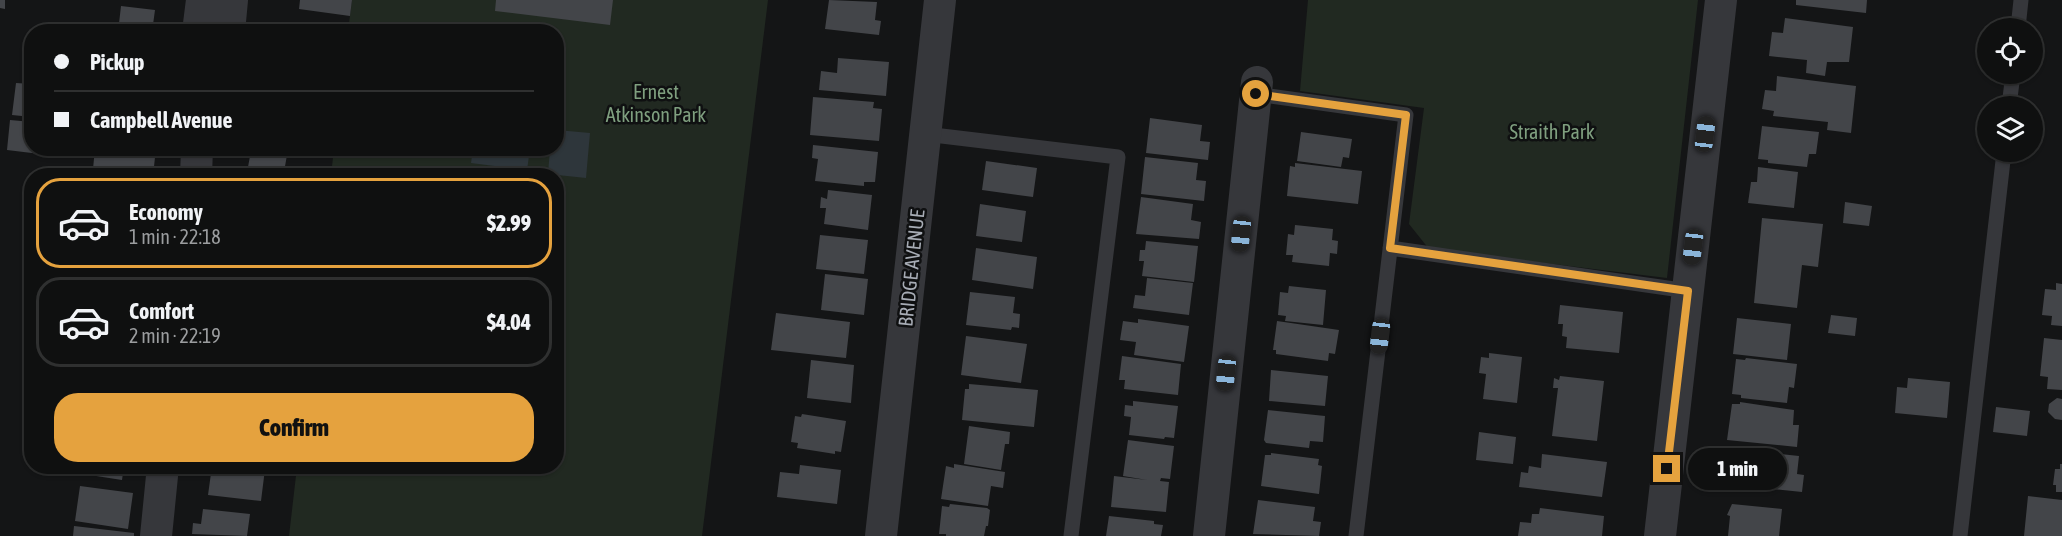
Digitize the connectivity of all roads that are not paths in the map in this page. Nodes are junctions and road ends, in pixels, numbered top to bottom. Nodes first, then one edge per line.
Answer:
1 (202, 0) edge
2 (232, 0) edge
3 (940, 0) edge
4 (1721, 0) edge
5 (2021, 0) edge
6 (2019, 18) edge
7 (199, 24) edge
8 (230, 24) edge
9 (1254, 80) joint
10 (925, 134) junction
11 (2003, 162) edge
12 (1390, 248) junction
13 (1688, 291) junction
14 (162, 474) edge
15 (156, 536) edge
16 (881, 536) edge
17 (1071, 536) edge
18 (1209, 536) edge
19 (1356, 536) edge
20 (1660, 536) edge
21 (1960, 536) edge

1 - 7 street
2 - 8 street
3 - 10 street, BRIDGE AVENUE
4 - 13 street
5 - 6 lane
9 - 12 lane
9 - 18 street
10 - 16 street, BRIDGE AVENUE
10 - 17 lane
11 - 21 lane
12 - 13 lane
12 - 19 lane
13 - 20 street
14 - 15 street

